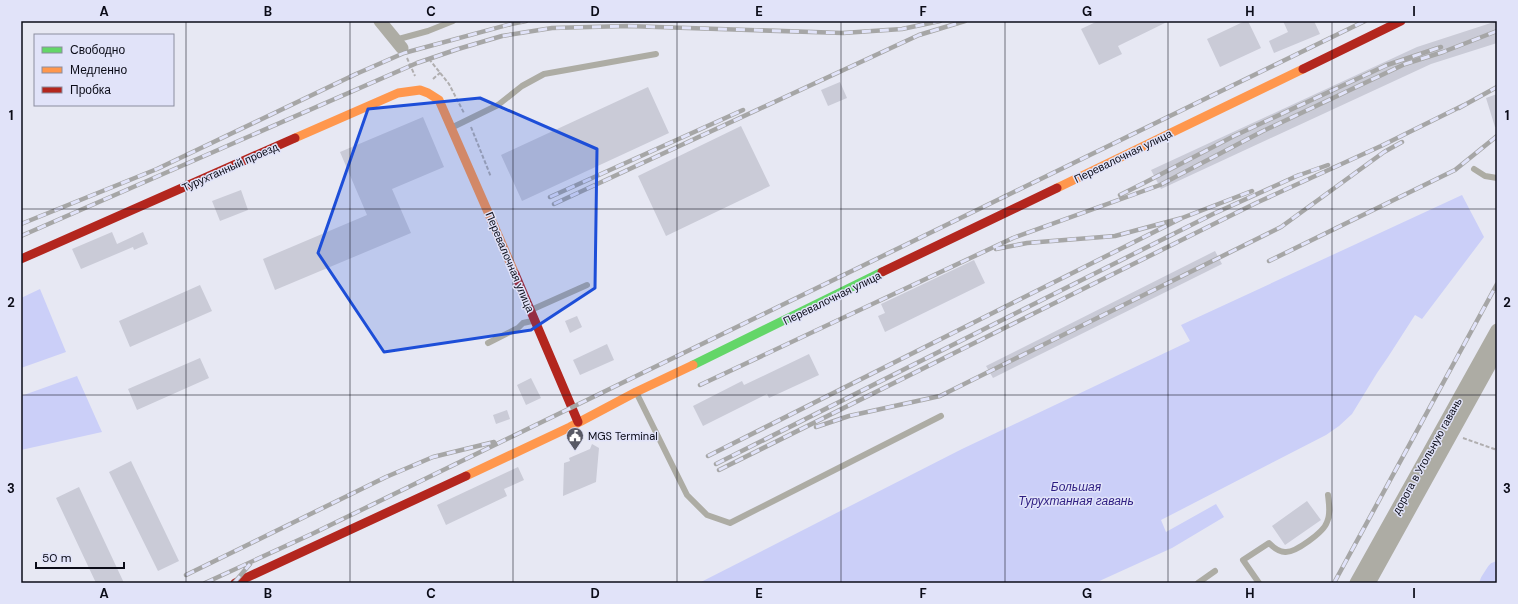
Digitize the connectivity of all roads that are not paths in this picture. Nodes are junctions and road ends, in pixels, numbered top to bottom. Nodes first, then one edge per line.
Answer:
1 (380, 21) edge
2 (453, 21) edge
3 (1401, 21) edge
4 (399, 44) joint
5 (656, 54) dead end
6 (439, 100) joint
7 (452, 128) junction
8 (1474, 169) dead end
9 (1497, 178) edge
10 (21, 258) edge
11 (587, 285) dead end
12 (530, 310) junction
13 (534, 321) junction
14 (1497, 330) edge
15 (488, 343) dead end
16 (1497, 352) edge
17 (636, 392) junction
18 (941, 416) dead end
19 (578, 422) junction
20 (1328, 495) dead end
21 (1215, 572) dead end
22 (235, 583) edge
23 (1198, 583) edge
24 (1259, 583) edge
25 (1356, 583) edge
26 (1369, 583) edge

1 - 4 street
2 - 4 lane
3 - 17 street, Перевалочная улица
5 - 7 lane
6 - 7 street, Перевалочная улица
6 - 10 street, Турухтанный проезд
7 - 12 street, Перевалочная улица
8 - 9 lane
11 - 12 lane
12 - 13 street, Перевалочная улица
13 - 15 lane
13 - 19 street, Перевалочная улица
14 - 25 street, дорога в Угольную гавань
16 - 26 street, дорога в Угольную гавань
17 - 18 lane
17 - 19 street, Перевалочная улица
19 - 22 street
20 - 24 lane
21 - 23 lane

